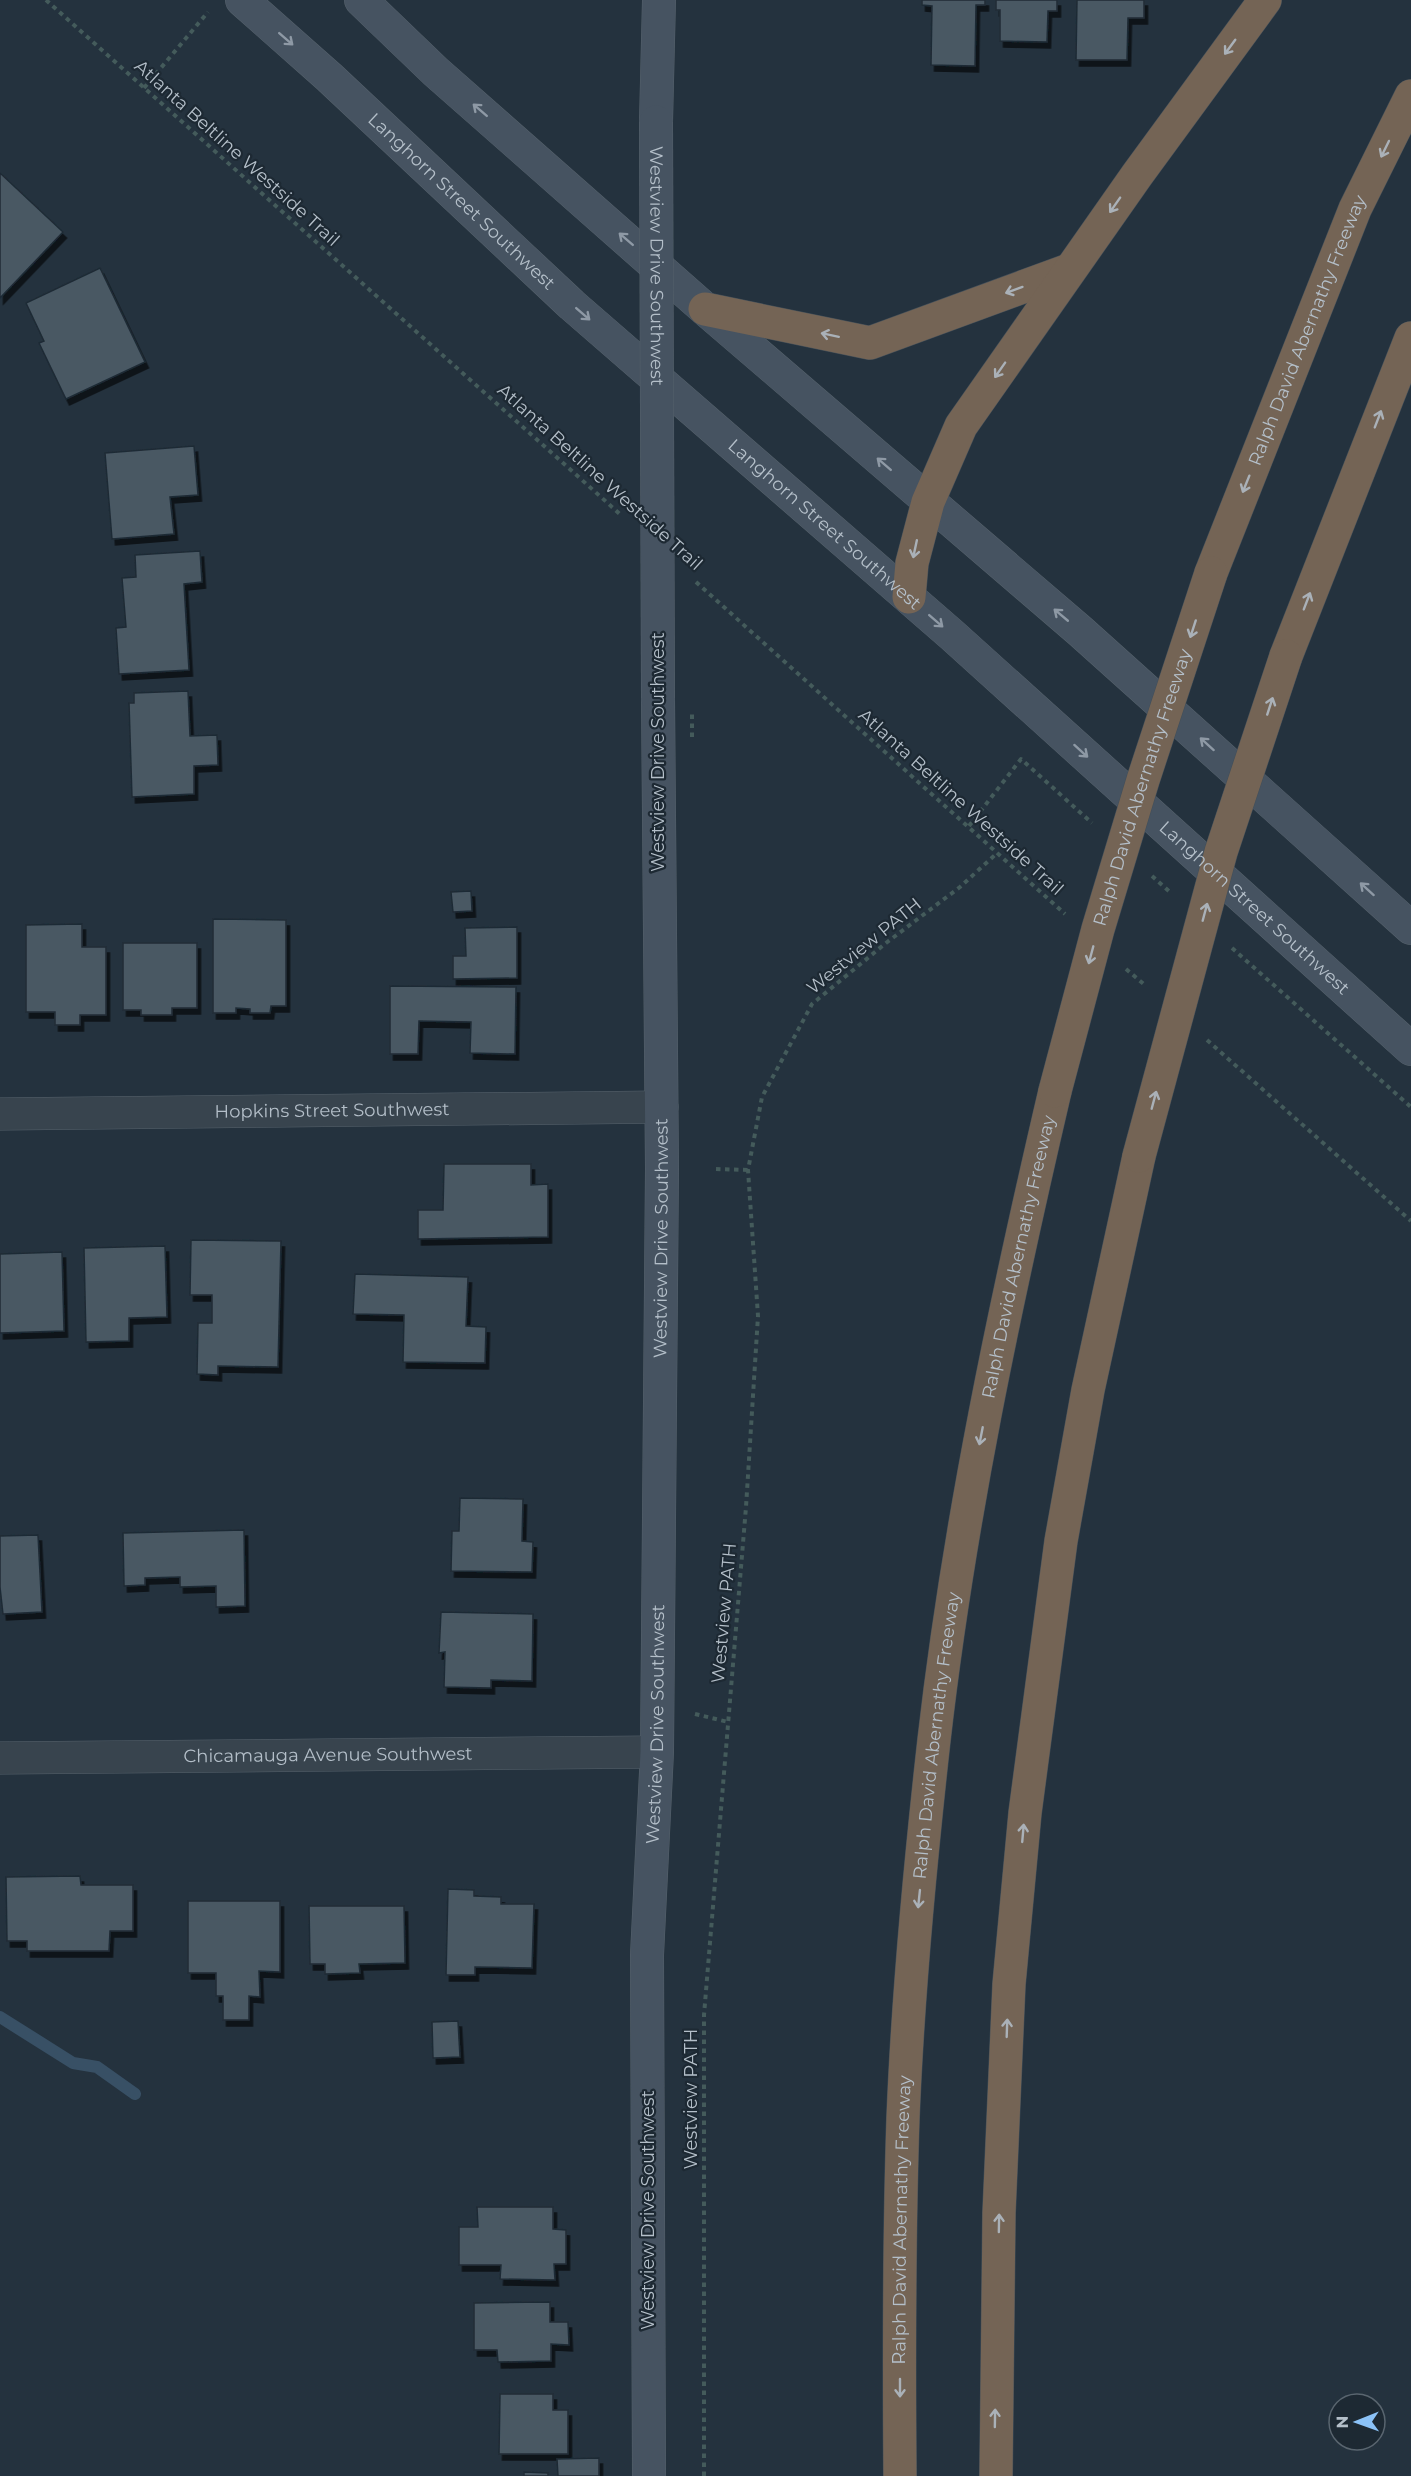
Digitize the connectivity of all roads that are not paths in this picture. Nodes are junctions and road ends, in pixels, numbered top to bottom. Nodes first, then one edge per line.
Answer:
1 (242, 0) edge
2 (659, 0) edge
3 (1265, 0) edge
4 (366, 3) edge
5 (1411, 96) edge
6 (1069, 270) junction
7 (705, 309) junction
8 (1411, 338) edge
9 (928, 502) junction
10 (909, 597) junction
11 (1411, 928) edge
12 (1411, 1049) edge
13 (662, 1107) junction
14 (0, 1114) edge
15 (657, 1752) junction
16 (0, 1758) edge
17 (649, 2476) edge
18 (900, 2476) edge
19 (996, 2476) edge

1 -> 10 street, Langhorn Street Southwest
2 - 13 street, Westview Drive Southwest, bridge
3 -> 6 highway
7 -> 4 street
5 -> 18 highway, Ralph David Abernathy Freeway, bridge
6 -> 7 highway
6 -> 9 highway
9 -> 7 street
19 -> 8 highway, bridge
9 -> 10 highway
11 -> 9 street
10 -> 12 street, Langhorn Street Southwest
13 - 14 street, Hopkins Street Southwest
13 - 15 street, Westview Drive Southwest
15 - 16 street, Chicamauga Avenue Southwest
15 - 17 street, Westview Drive Southwest

